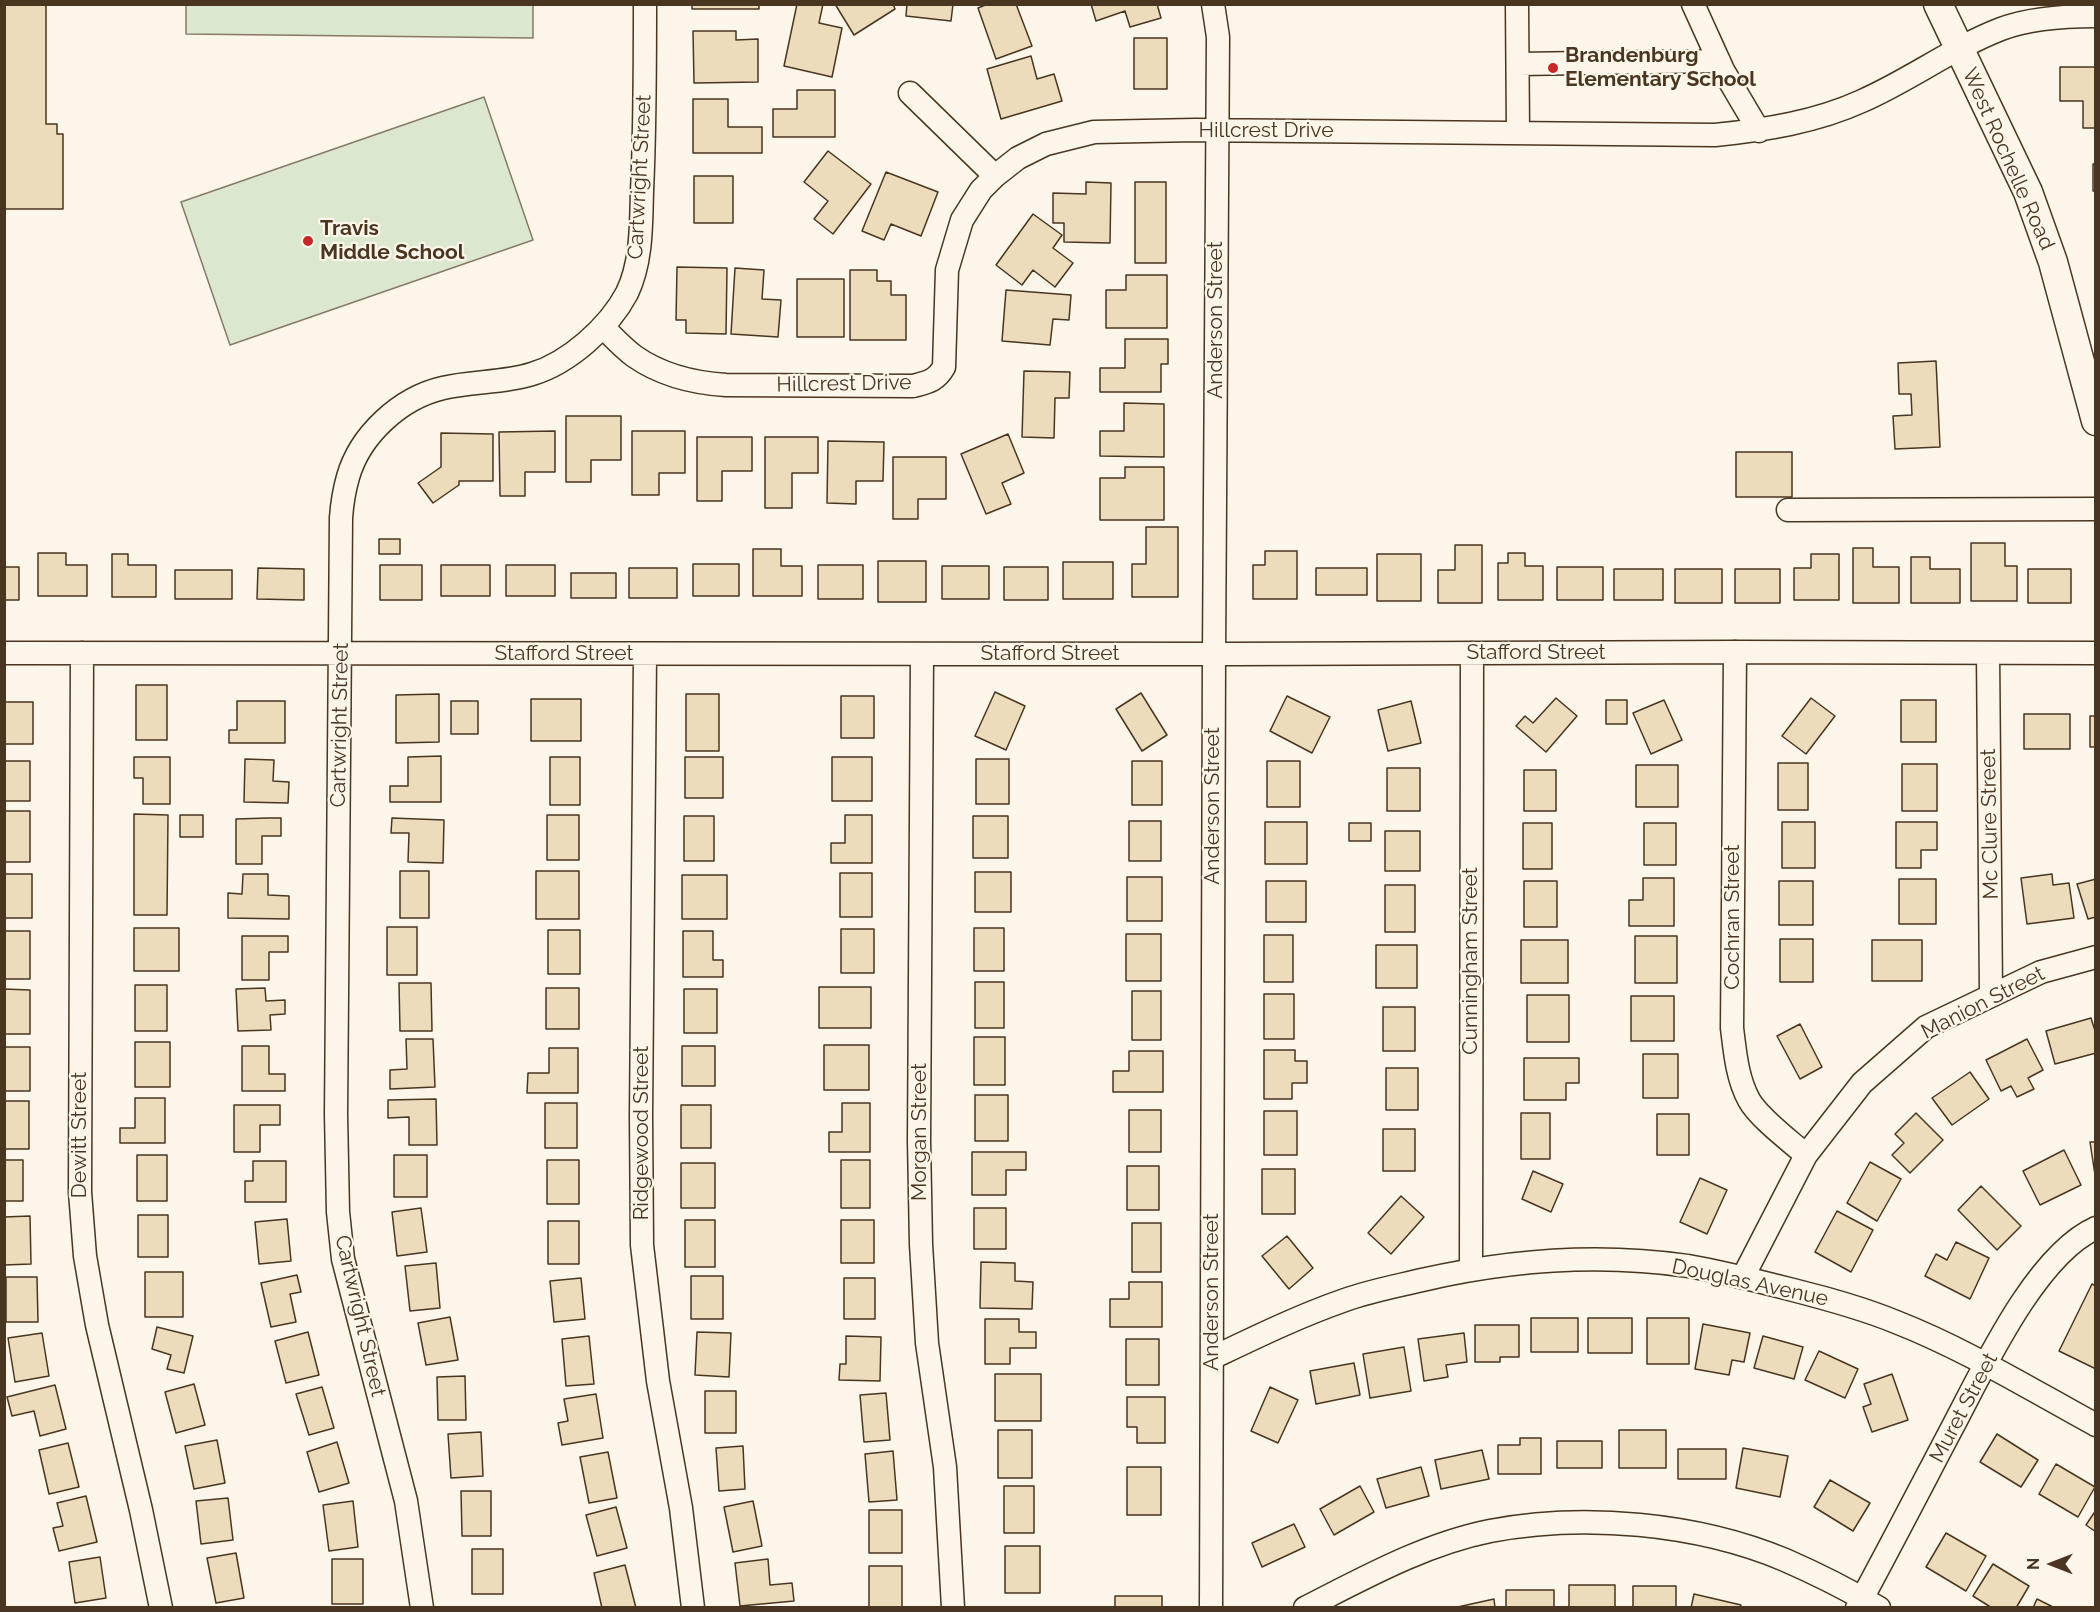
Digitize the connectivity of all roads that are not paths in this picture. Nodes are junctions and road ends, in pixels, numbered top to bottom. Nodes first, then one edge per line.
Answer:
1 (645, 4) edge
2 (1214, 4) edge
3 (1517, 4) edge
4 (1693, 4) edge
5 (1938, 4) edge
6 (2096, 16) edge
7 (1959, 48) junction
8 (1719, 61) junction
9 (1518, 64) junction
10 (910, 93) dead end
11 (1218, 130) junction
12 (1760, 131) junction
13 (1518, 133) junction
14 (995, 176) junction
15 (603, 327) junction
16 (2096, 421) edge
17 (2096, 509) edge
18 (1788, 510) dead end
19 (1735, 652) junction
20 (4, 653) edge
21 (82, 653) junction
22 (1472, 653) junction
23 (1988, 653) junction
24 (2096, 653) edge
25 (341, 654) junction
26 (645, 654) junction
27 (922, 654) junction
28 (1214, 654) junction
29 (2096, 957) edge
30 (1991, 994) junction
31 (1806, 1155) junction
32 (2096, 1228) edge
33 (1471, 1269) junction
34 (1743, 1277) junction
35 (1212, 1358) junction
36 (1986, 1365) junction
37 (2096, 1425) edge
38 (1866, 1604) edge
39 (161, 1608) edge
40 (422, 1608) edge
41 (693, 1608) edge
42 (953, 1608) edge
43 (1211, 1608) edge
44 (1305, 1608) edge

1 - 15 street, Cartwright Street
2 - 11 street, Anderson Street
3 - 9 street
4 - 8 street
5 - 7 main road, West Rochelle Road
6 - 7 street, Hillcrest Drive
7 - 12 street, Hillcrest Drive
7 - 16 main road, West Rochelle Road
8 - 9 street
8 - 12 street
9 - 13 street
10 - 14 street
11 - 13 street, Hillcrest Drive
11 - 14 street, Hillcrest Drive
11 - 28 street, Anderson Street
12 - 13 street, Hillcrest Drive
14 - 15 street, Hillcrest Drive
15 - 25 street, Cartwright Street
17 - 18 street
19 - 22 street, Stafford Street
19 - 23 street, Stafford Street
19 - 31 street, Cochran Street
20 - 21 street, Stafford Street
21 - 25 street, Stafford Street
21 - 39 street, Dewitt Street
22 - 28 street, Stafford Street
22 - 33 street, Cunningham Street
23 - 24 street, Stafford Street
23 - 30 street, Mc Clure Street
25 - 26 street, Stafford Street
25 - 40 street, Cartwright Street
26 - 27 street, Stafford Street
26 - 41 street, Ridgewood Street
27 - 28 street, Stafford Street
27 - 42 street, Morgan Street
28 - 35 street, Anderson Street
29 - 30 street, Manion Street
30 - 31 street, Manion Street
31 - 34 street, Manion Street
32 - 36 street, Muret Street
33 - 34 street, Douglas Avenue
33 - 35 street, Douglas Avenue
34 - 36 street, Douglas Avenue
35 - 43 street, Anderson Street
36 - 37 street, Douglas Avenue
36 - 38 street, Muret Street
38 - 44 street

